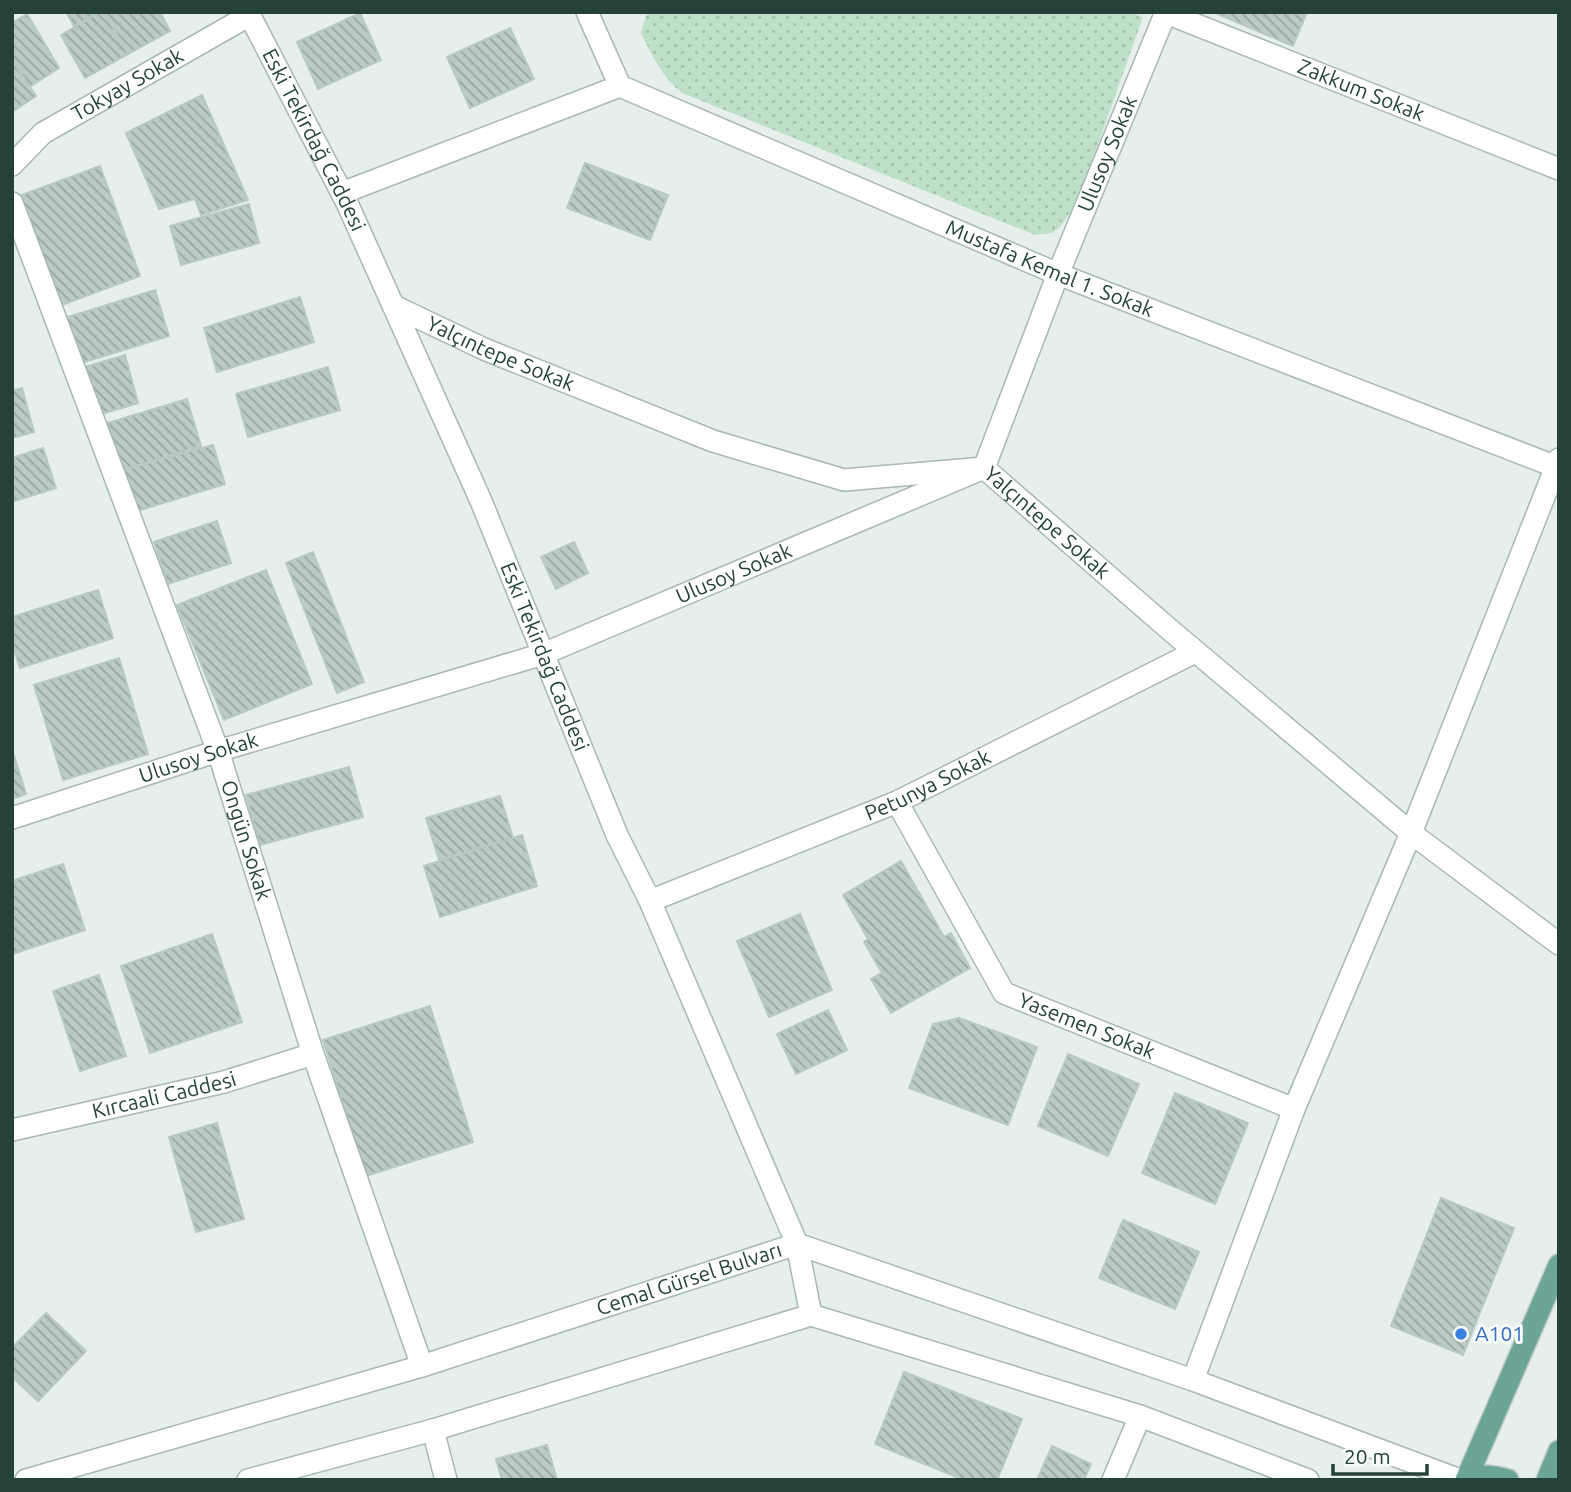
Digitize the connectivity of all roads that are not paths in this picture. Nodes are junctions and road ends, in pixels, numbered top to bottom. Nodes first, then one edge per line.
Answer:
1 (587, 12) edge
2 (1165, 12) edge
3 (249, 14) edge
4 (620, 86) junction
5 (12, 165) edge
6 (1559, 169) edge
7 (342, 193) junction
8 (12, 203) edge
9 (1058, 274) junction
10 (394, 306) junction
11 (1558, 464) edge
12 (984, 468) junction
13 (1195, 652) junction
14 (543, 654) junction
15 (218, 751) junction
16 (897, 802) junction
17 (12, 818) edge
18 (1411, 833) junction
19 (650, 901) junction
20 (1559, 944) edge
21 (313, 1054) junction
22 (1294, 1109) junction
23 (12, 1130) edge
24 (797, 1244) junction
25 (1559, 1265) edge
26 (811, 1315) junction
27 (422, 1366) junction
28 (1193, 1380) junction
29 (1140, 1416) junction
30 (433, 1430) junction
31 (1559, 1451) edge
32 (26, 1480) edge
33 (247, 1480) edge
34 (446, 1480) edge
35 (1113, 1480) edge
36 (1308, 1480) edge
37 (1460, 1480) edge
38 (1468, 1480) edge
39 (1508, 1480) edge
40 (1547, 1480) edge

1 - 4 street
2 - 6 street, Zakkum Sokak
2 - 9 street, Ulusoy Sokak
3 - 5 street, Tokyay Sokak
3 - 7 street, Eski Tekirdağ Caddesi
4 - 7 street
4 - 9 street, Mustafa Kemal 1. Sokak
7 - 10 street, Eski Tekirdağ Caddesi
8 - 15 street, Ongün Sokak
9 - 11 street, Mustafa Kemal 1. Sokak
9 - 12 street, Ulusoy Sokak
10 - 12 street, Yalçıntepe Sokak
10 - 14 street, Eski Tekirdağ Caddesi
11 - 18 street
12 - 13 street, Yalçıntepe Sokak
12 - 14 street, Ulusoy Sokak
13 - 16 street, Petunya Sokak
13 - 18 street, Yalçıntepe Sokak
14 - 15 street, Ulusoy Sokak
14 - 19 street, Eski Tekirdağ Caddesi
15 - 17 street, Ulusoy Sokak
15 - 21 street, Ongün Sokak
16 - 19 street, Petunya Sokak
16 - 22 street, Yasemen Sokak
18 - 20 street, Yalçıntepe Sokak
18 - 22 street
19 - 24 street, Eski Tekirdağ Caddesi
21 - 23 street, Kırcaali Caddesi
21 - 27 street, Ongün Sokak
22 - 28 street
24 - 26 street, Eski Tekirdağ Caddesi
24 - 27 street, Cemal Gürsel Bulvarı
24 - 28 street, Cemal Gürsel Bulvarı
25 - 38 main road
26 - 29 street
26 - 30 street
27 - 32 street, Cemal Gürsel Bulvarı
28 - 37 street, Cemal Gürsel Bulvarı
29 - 35 street
29 - 36 street
30 - 33 street
30 - 34 street
31 - 40 main road
38 - 39 main road

